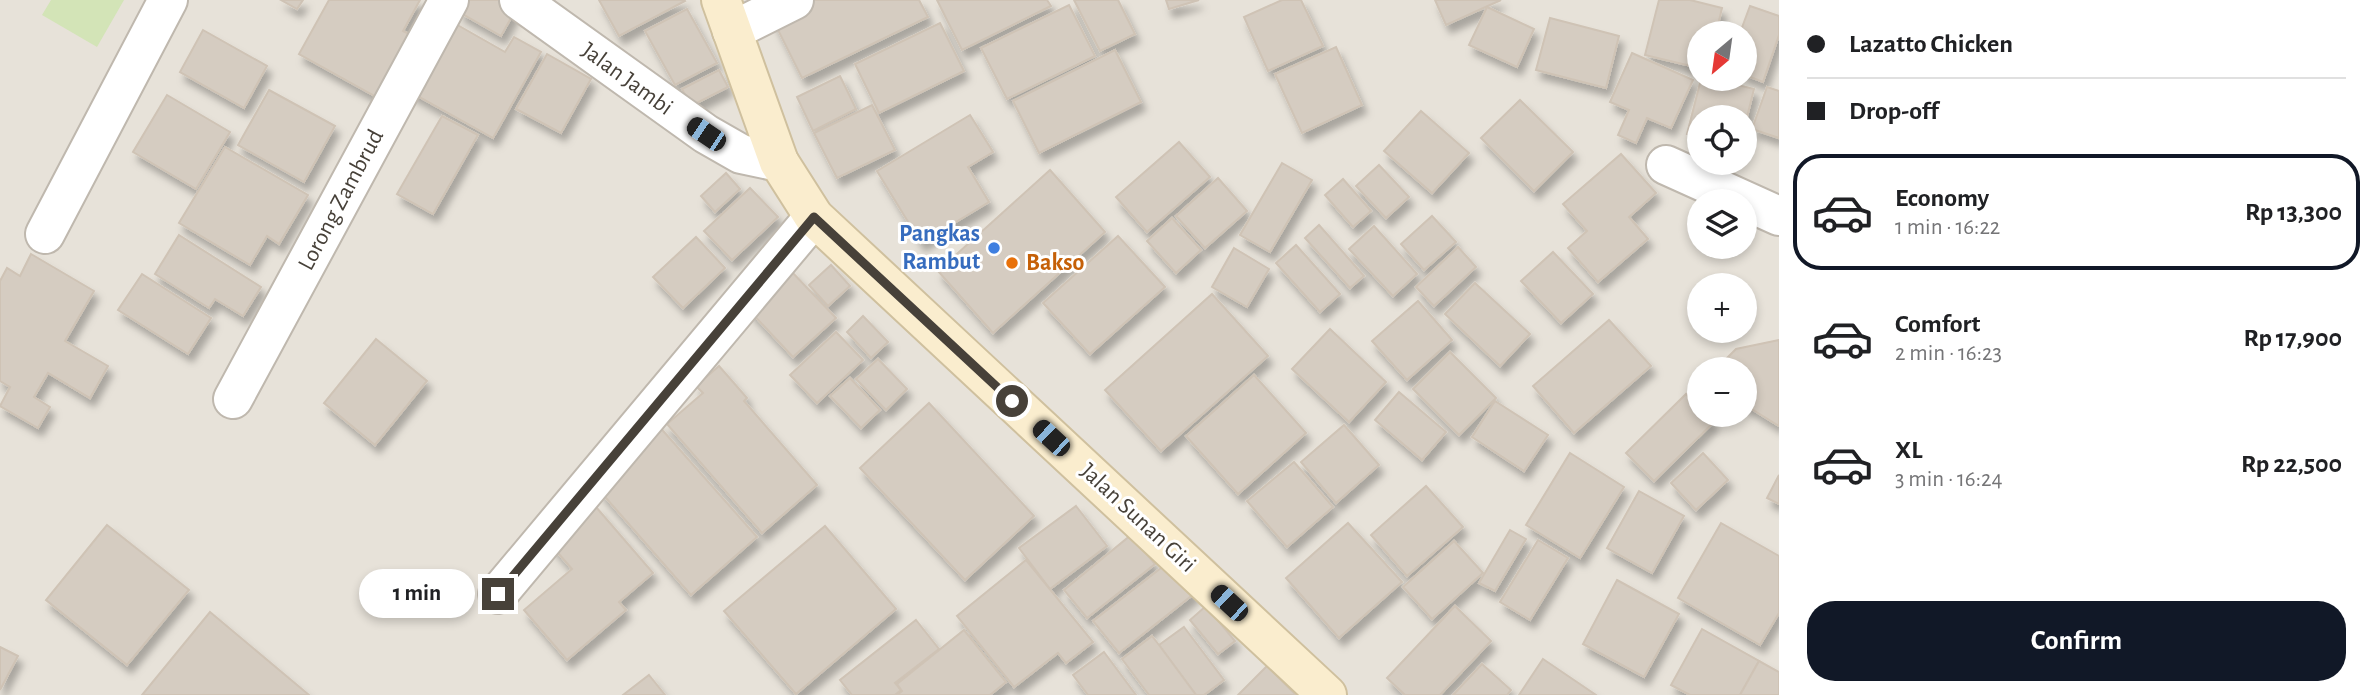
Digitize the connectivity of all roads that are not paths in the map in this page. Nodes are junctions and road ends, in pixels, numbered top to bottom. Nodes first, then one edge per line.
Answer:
1 (168, 0) edge
2 (449, 0) edge
3 (519, 0) edge
4 (794, 0) edge
5 (727, 16) edge
6 (779, 162) junction
7 (1666, 165) dead end
8 (1779, 216) edge
9 (814, 217) junction
10 (45, 234) dead end
11 (233, 399) dead end
12 (498, 594) dead end
13 (1327, 695) edge

1 - 10 street
2 - 11 street, Lorong Zambrud
3 - 6 street, Jalan Jambi
4 - 5 street
5 - 6 street, Jalan Sunan Giri
6 - 9 street, Jalan Sunan Giri
7 - 8 street
9 - 12 street
9 - 13 street, Jalan Sunan Giri

